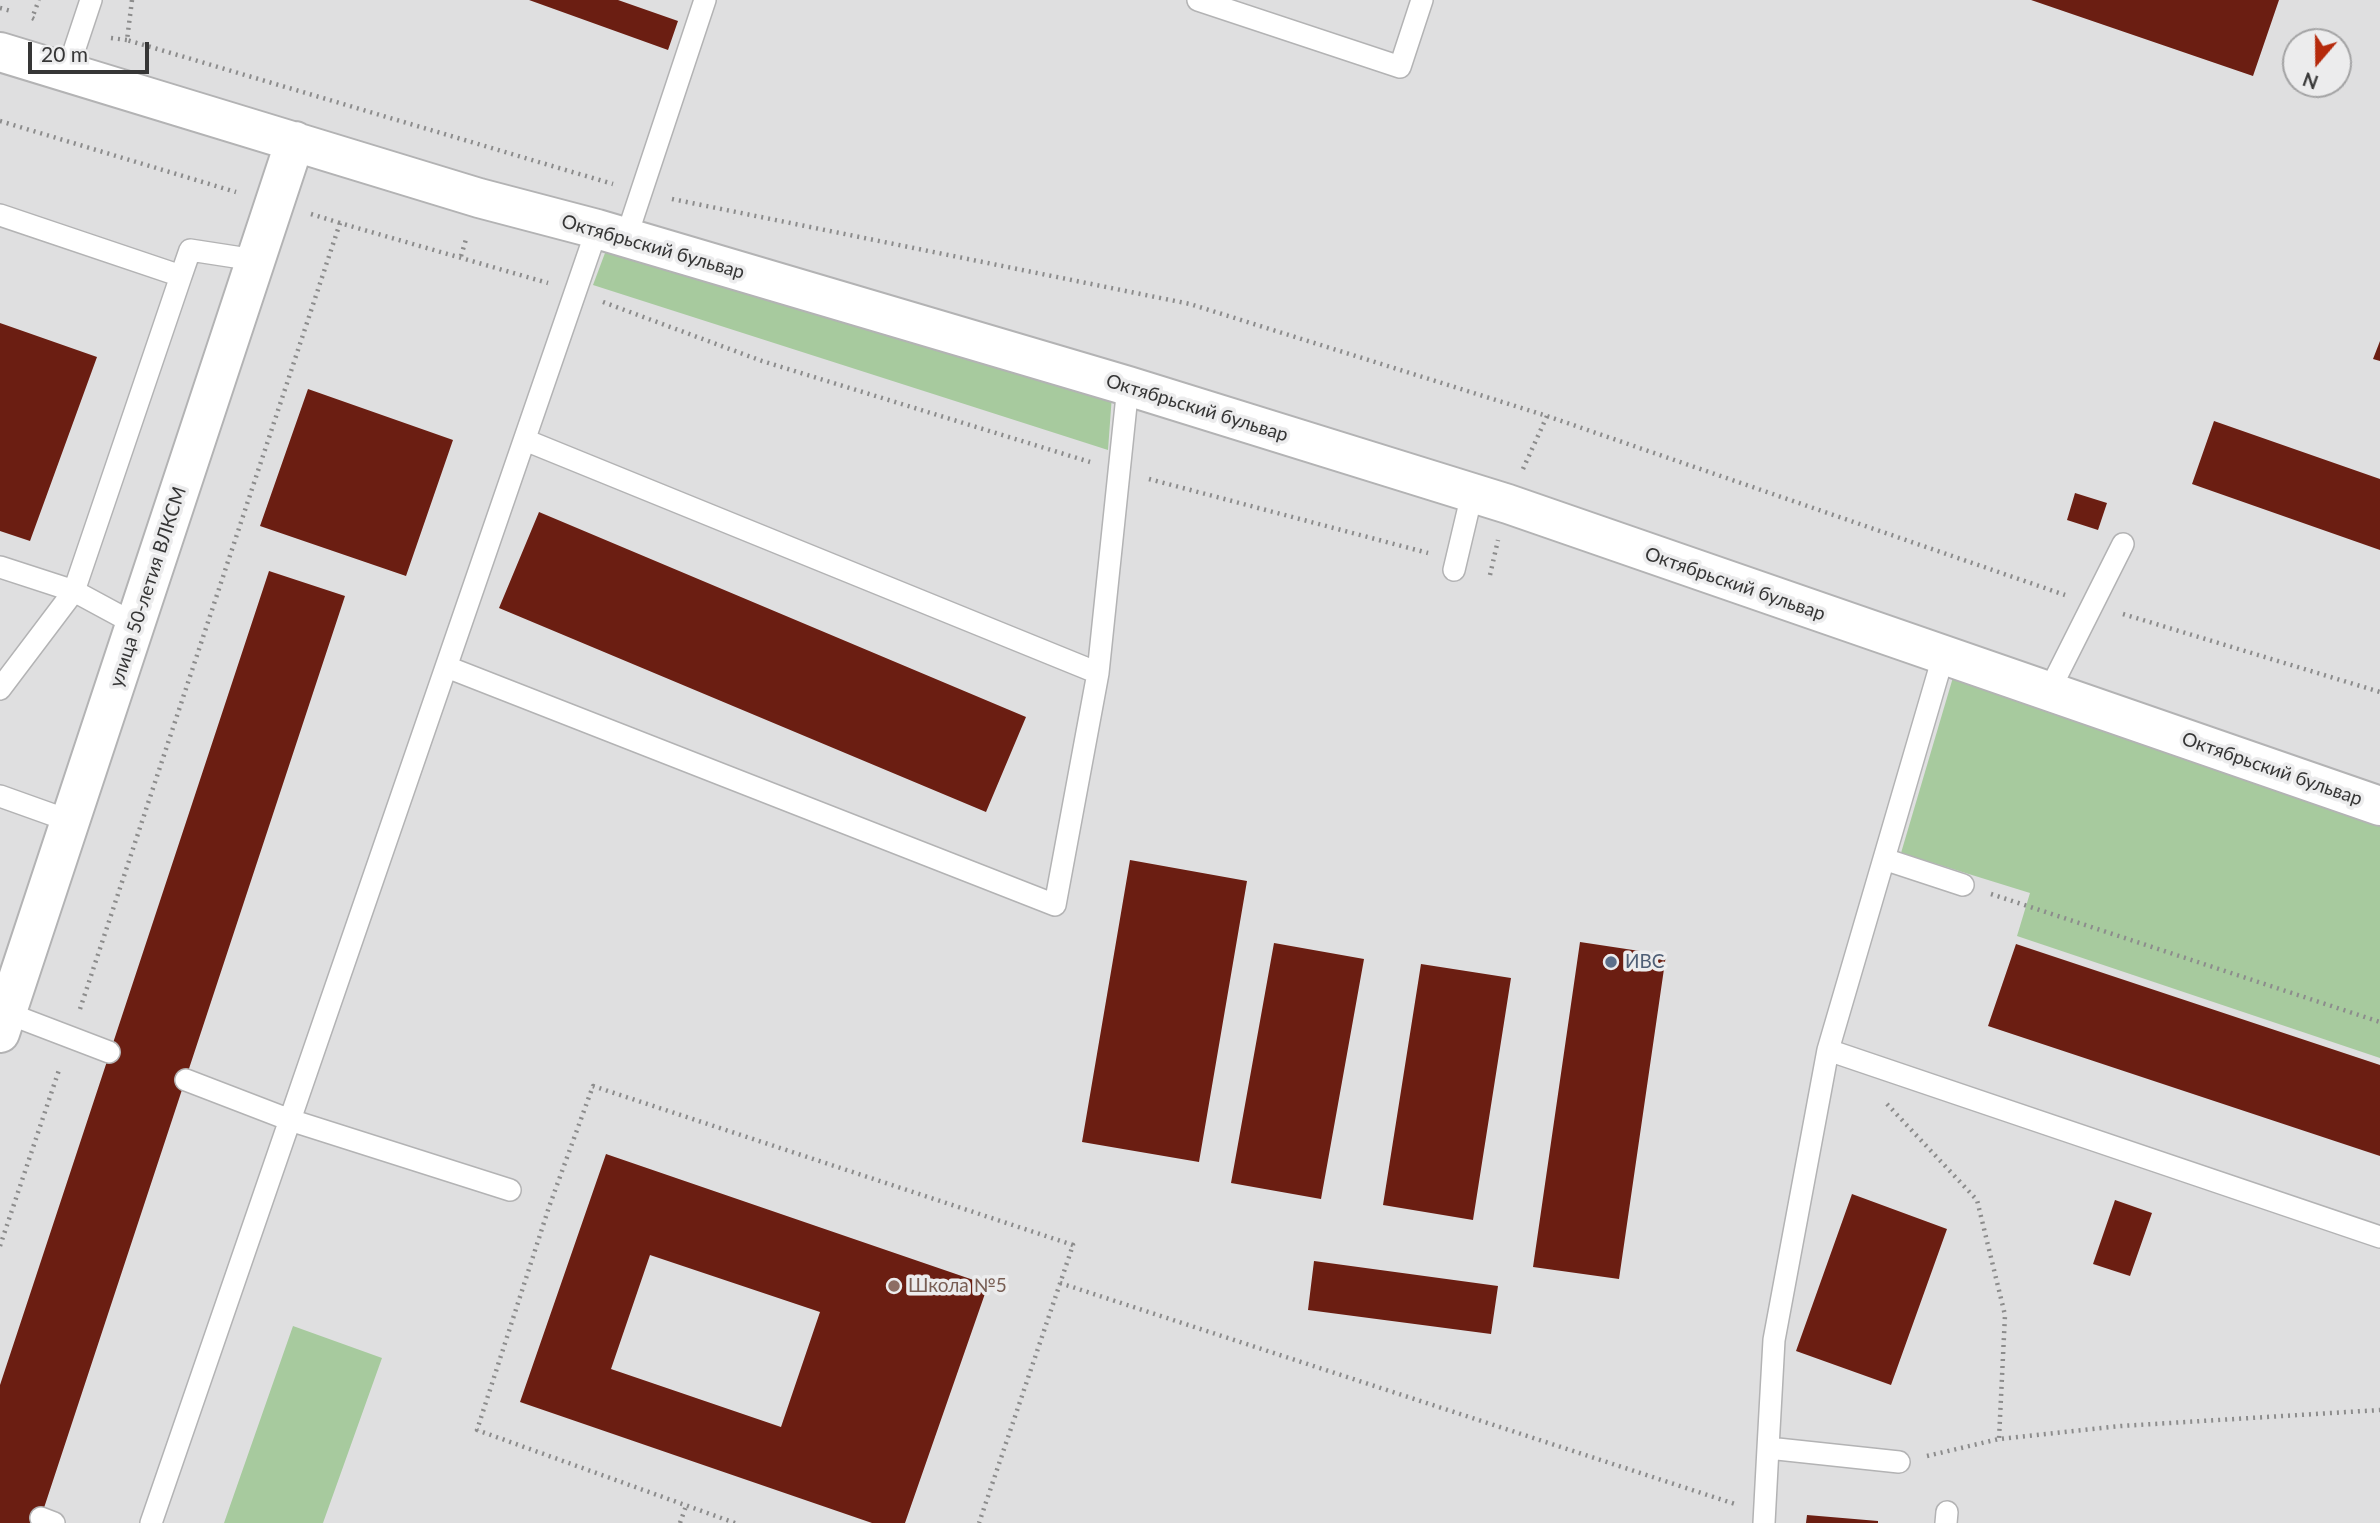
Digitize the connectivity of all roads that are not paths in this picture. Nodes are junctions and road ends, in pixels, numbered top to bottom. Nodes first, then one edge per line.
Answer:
1 (91, 0) edge
2 (705, 0) edge
3 (1198, 0) edge
4 (1422, 0) edge
5 (0, 52) edge
6 (67, 72) junction
7 (295, 141) junction
8 (0, 215) edge
9 (611, 234) junction
10 (255, 260) junction
11 (181, 276) junction
12 (1128, 386) junction
13 (525, 440) junction
14 (1472, 494) junction
15 (2123, 544) dead end
16 (1455, 565) road end
17 (0, 567) edge
18 (74, 591) junction
19 (135, 624) junction
20 (1943, 657) junction
21 (447, 667) junction
22 (1098, 673) junction
23 (0, 689) edge
24 (2048, 693) junction
25 (0, 796) edge
26 (2380, 806) edge
27 (70, 821) junction
28 (1884, 859) junction
29 (1963, 885) road end
30 (3, 1023) edge
31 (1828, 1050) junction
32 (109, 1052) dead end
33 (186, 1080) dead end
34 (290, 1120) junction
35 (510, 1191) dead end
36 (2380, 1237) edge
37 (1768, 1448) junction
38 (1899, 1462) road end
39 (1764, 1518) edge
40 (151, 1523) edge

1 - 6 lane
2 - 9 lane
3 - 4 lane
5 - 6 street, Октябрьский бульвар
6 - 7 street, Октябрьский бульвар
7 - 9 street, Октябрьский бульвар
7 - 10 street, улица 50-летия ВЛКСМ
8 - 11 lane
9 - 12 street, Октябрьский бульвар
9 - 13 lane
10 - 11 lane
10 - 19 street, улица 50-летия ВЛКСМ
11 - 18 lane
12 - 14 street, Октябрьский бульвар
12 - 22 lane
13 - 21 lane
13 - 22 lane
14 - 16 lane
14 - 20 street, Октябрьский бульвар
15 - 24 lane
17 - 18 lane
18 - 19 lane
18 - 23 lane
19 - 27 street, улица 50-летия ВЛКСМ
20 - 24 street, Октябрьский бульвар
20 - 28 lane
21 - 22 lane
21 - 34 lane
24 - 26 street, Октябрьский бульвар
25 - 27 lane
27 - 30 street, улица 50-летия ВЛКСМ
28 - 29 lane
28 - 31 lane
30 - 32 lane
31 - 36 lane
31 - 37 lane
33 - 34 lane
34 - 35 lane
34 - 40 lane
37 - 38 lane
37 - 39 lane

